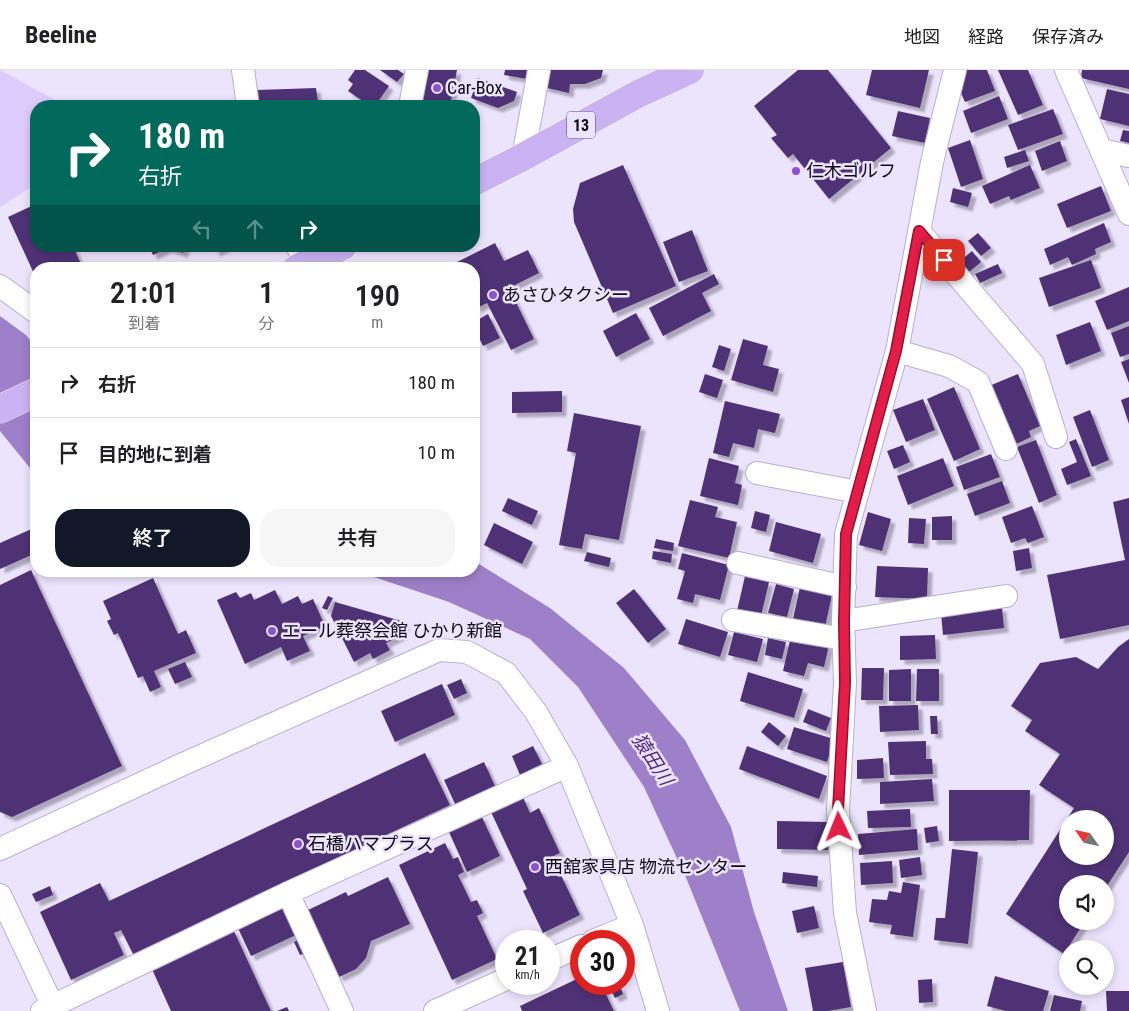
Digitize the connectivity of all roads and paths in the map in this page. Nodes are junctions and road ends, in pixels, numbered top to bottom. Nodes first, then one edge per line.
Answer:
1 (243, 70) edge
2 (417, 70) edge
3 (540, 70) edge
4 (690, 70) edge
5 (955, 70) edge
6 (1066, 70) edge
7 (247, 100) edge
8 (411, 100) edge
9 (1101, 150) junction
10 (1129, 156) edge
11 (523, 157) junction
12 (480, 179) edge
13 (1129, 214) edge
14 (919, 231) junction
15 (325, 252) edge
16 (300, 260) edge
17 (0, 286) edge
18 (30, 308) edge
19 (896, 351) junction
20 (30, 395) edge
21 (0, 409) edge
22 (1056, 437) dead end
23 (1006, 449) dead end
24 (757, 473) dead end
25 (858, 492) junction
26 (738, 563) dead end
27 (845, 587) junction
28 (1006, 596) dead end
29 (733, 620) dead end
30 (844, 630) junction
31 (567, 766) junction
32 (0, 849) edge
33 (288, 893) junction
34 (0, 895) edge
35 (632, 925) junction
36 (620, 930) edge
37 (495, 984) edge
38 (50, 1009) edge
39 (342, 1011) edge
40 (435, 1011) edge
41 (658, 1011) edge
42 (865, 1011) edge

1 - 7 street
2 - 8 street
3 - 11 street
4 - 11 highway, 13
5 - 14 street
6 - 9 street
9 - 10 street
9 - 13 street
11 - 12 highway, 13
14 - 19 street
14 - 22 street
15 - 16 highway
17 - 18 street
19 - 23 street
19 - 25 street
20 - 21 highway
24 - 25 street
25 - 27 street
26 - 27 street
27 - 30 street
28 - 30 street
29 - 30 street
30 - 42 street
31 - 32 street
31 - 33 street
31 - 35 street
33 - 38 street
33 - 39 street
34 - 38 street
35 - 36 street
35 - 41 street
37 - 40 street

